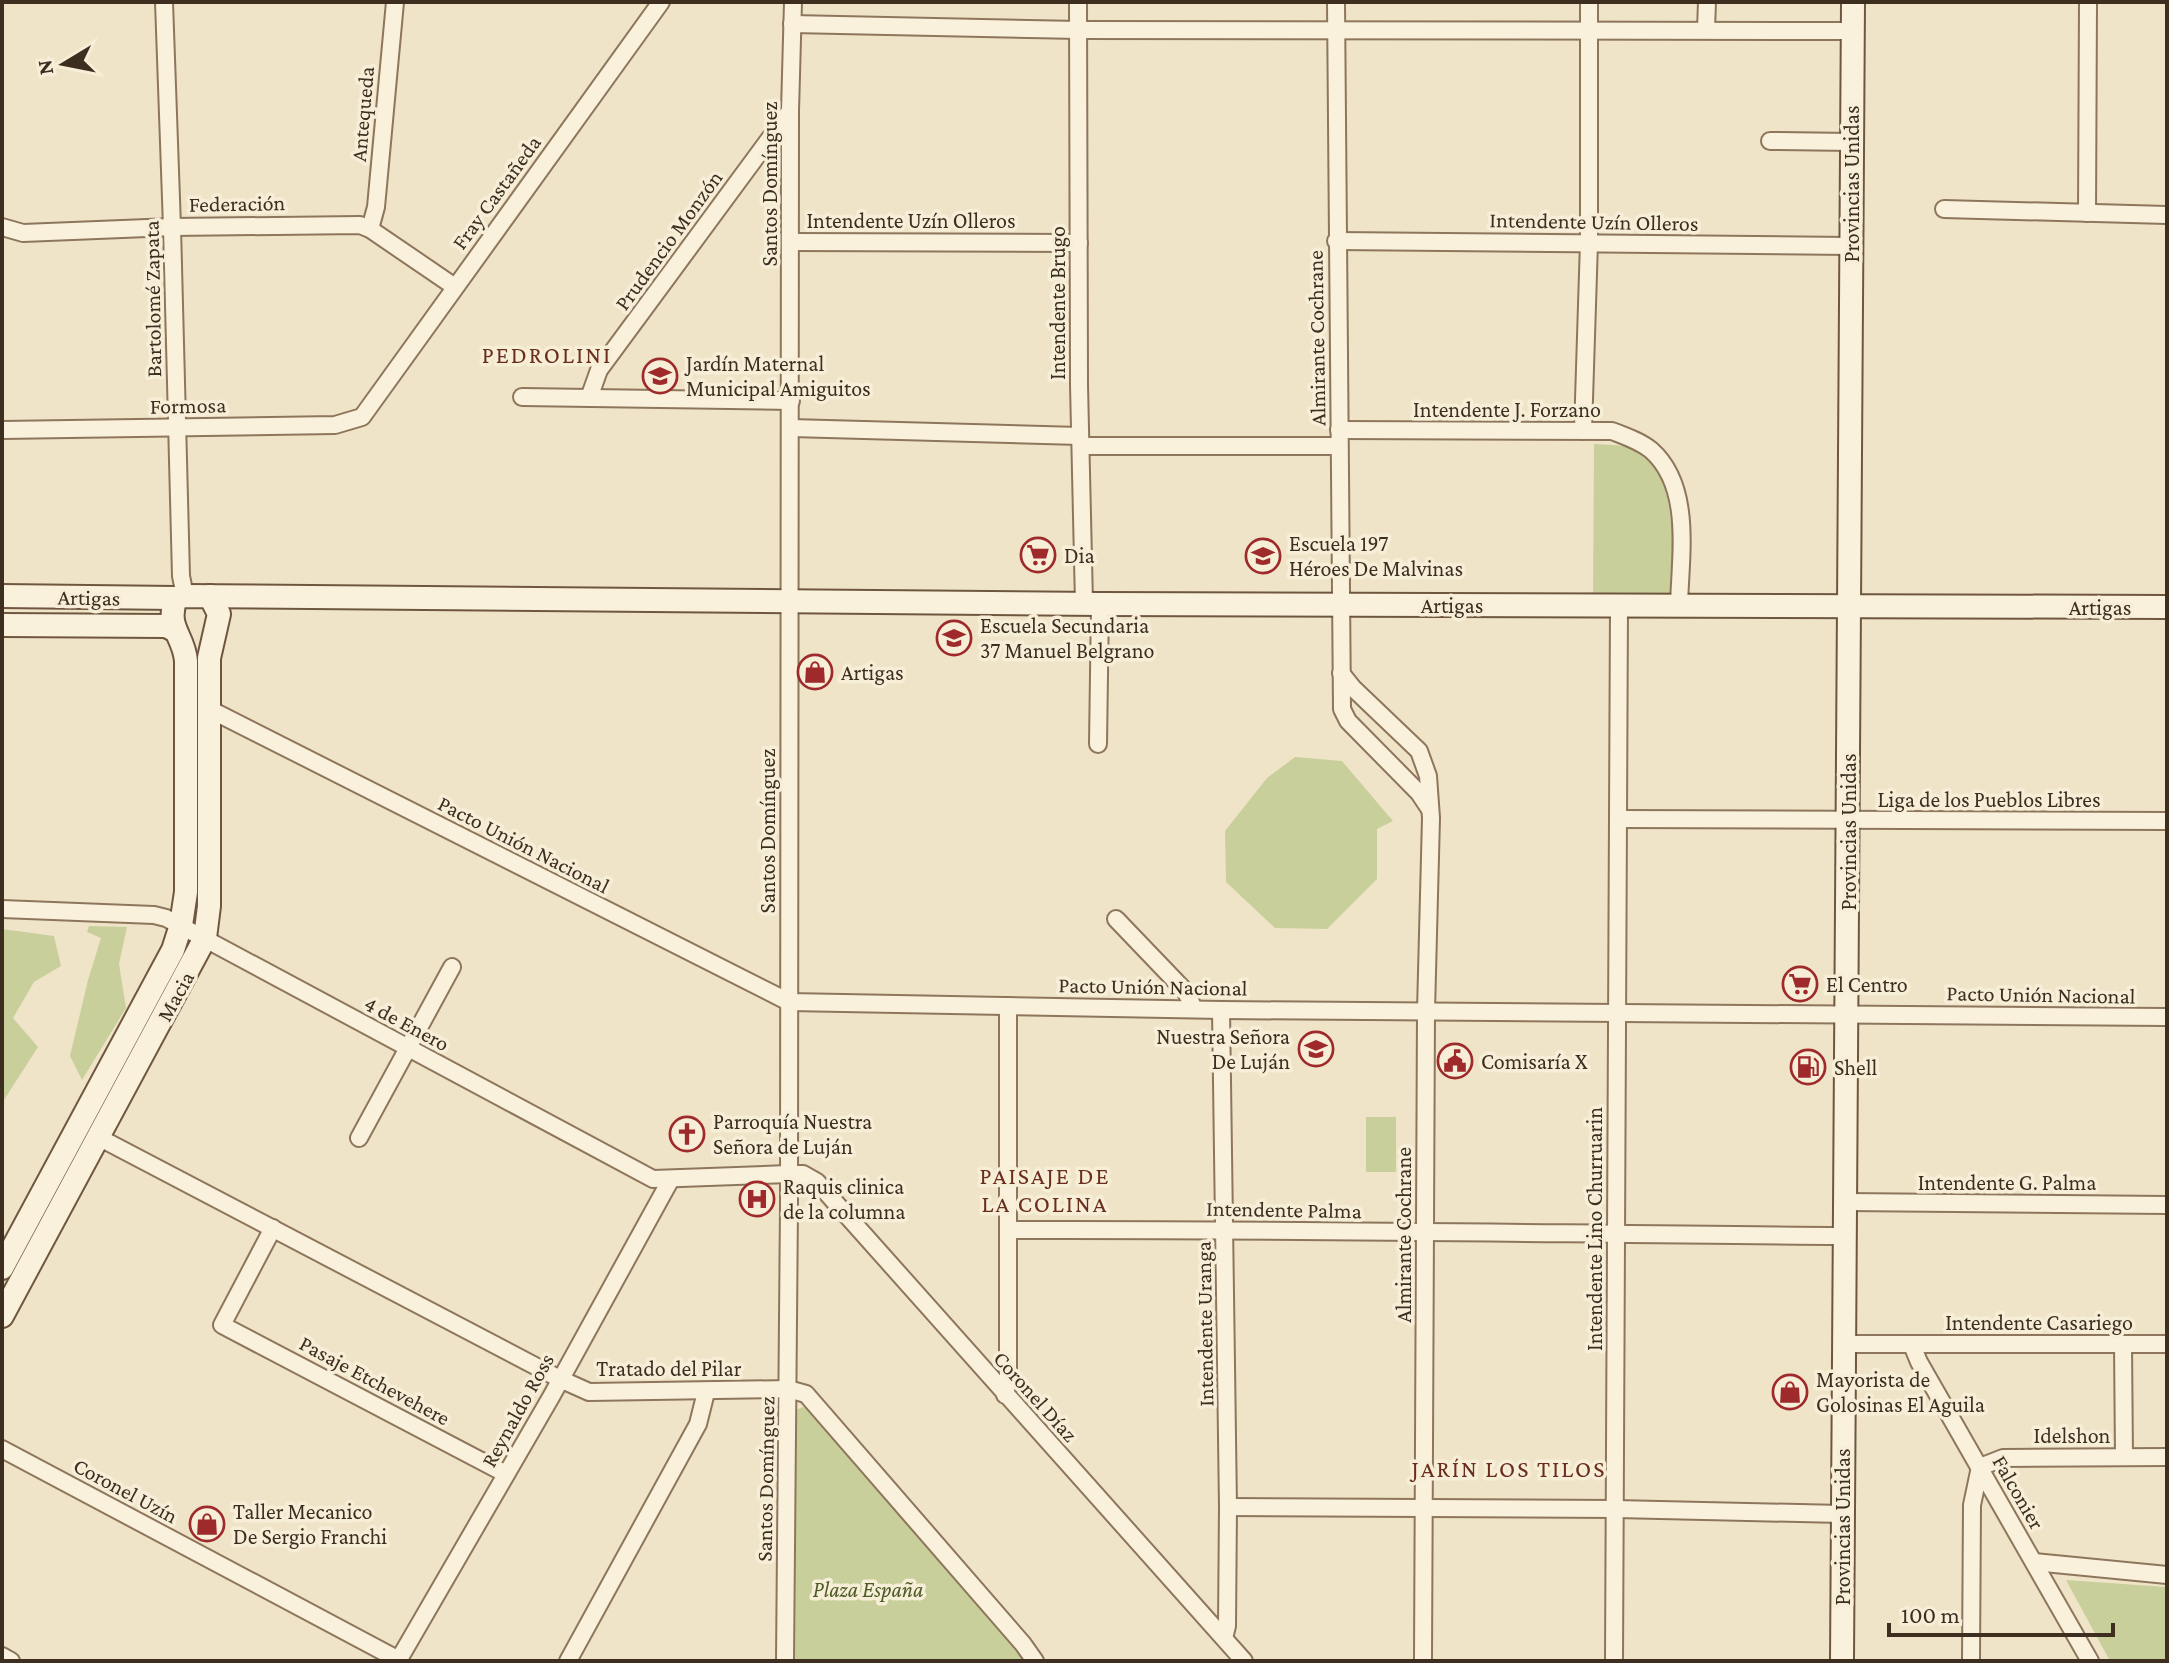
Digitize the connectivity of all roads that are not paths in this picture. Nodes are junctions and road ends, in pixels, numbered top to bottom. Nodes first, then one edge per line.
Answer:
1 (164, 2) edge
2 (395, 2) edge
3 (661, 2) edge
4 (793, 2) edge
5 (1078, 2) edge
6 (1336, 2) edge
7 (1589, 2) edge
8 (1707, 2) edge
9 (1853, 2) edge
10 (2088, 2) edge
11 (792, 24) junction
12 (1336, 29) junction
13 (1706, 29) junction
14 (1079, 30) junction
15 (1852, 31) junction
16 (1589, 32) junction
17 (790, 111) junction
18 (1770, 141) dead end
19 (1852, 142) junction
20 (1944, 209) dead end
21 (2087, 213) junction
22 (2167, 215) edge
23 (2, 227) edge
24 (172, 227) junction
25 (370, 229) junction
26 (1336, 241) junction
27 (791, 242) junction
28 (1589, 242) junction
29 (1079, 243) junction
30 (1851, 246) junction
31 (455, 287) junction
32 (522, 397) dead end
33 (589, 398) junction
34 (791, 401) junction
35 (369, 410) joint
36 (177, 427) junction
37 (791, 428) junction
38 (2, 430) edge
39 (1583, 431) junction
40 (1339, 438) junction
41 (1080, 441) junction
42 (2, 596) edge
43 (210, 596) junction
44 (180, 597) junction
45 (790, 600) junction
46 (1092, 604) junction
47 (1340, 605) junction
48 (1619, 606) junction
49 (1679, 606) junction
50 (1850, 606) junction
51 (2167, 607) edge
52 (2, 625) edge
53 (177, 635) junction
54 (214, 640) junction
55 (1341, 673) junction
56 (209, 709) junction
57 (1098, 744) dead end
58 (1430, 809) junction
59 (1619, 819) junction
60 (1847, 821) junction
61 (2167, 821) edge
62 (2, 909) edge
63 (1116, 919) dead end
64 (181, 925) junction
65 (205, 938) junction
66 (452, 967) dead end
67 (789, 1002) junction
68 (1008, 1006) junction
69 (1194, 1009) junction
70 (1221, 1010) junction
71 (1426, 1011) junction
72 (1617, 1012) junction
73 (1847, 1014) junction
74 (2167, 1017) edge
75 (406, 1048) junction
76 (98, 1137) junction
77 (359, 1138) dead end
78 (788, 1174) junction
79 (671, 1179) junction
80 (1846, 1202) junction
81 (2167, 1205) edge
82 (273, 1228) junction
83 (1225, 1229) junction
84 (1009, 1230) junction
85 (1425, 1234) junction
86 (1616, 1235) junction
87 (1846, 1236) junction
88 (2, 1268) edge
89 (2, 1316) edge
90 (1844, 1344) junction
91 (2123, 1344) junction
92 (2167, 1344) edge
93 (1912, 1345) junction
94 (560, 1379) junction
95 (788, 1389) junction
96 (706, 1392) junction
97 (1005, 1395) junction
98 (2, 1449) edge
99 (2124, 1457) junction
100 (2167, 1457) edge
101 (1980, 1467) junction
102 (506, 1474) junction
103 (1228, 1507) junction
104 (1423, 1509) junction
105 (1616, 1509) junction
106 (1842, 1514) junction
107 (2034, 1562) junction
108 (2167, 1575) edge
109 (1224, 1638) junction
110 (2, 1656) edge
111 (11, 1661) edge
112 (399, 1661) edge
113 (568, 1661) edge
114 (785, 1661) edge
115 (1035, 1661) edge
116 (1244, 1661) edge
117 (1423, 1661) edge
118 (1614, 1661) edge
119 (1842, 1661) edge
120 (1971, 1661) edge
121 (2090, 1661) edge

1 - 24 street, Bartolomé Zapata
2 - 25 street, Antequeda
3 - 31 street, Fray Castañeda
4 - 11 street, Santos Domínguez
5 - 14 street, Intendente Brugo
6 - 12 street, Almirante Cochrane
7 - 16 street
8 - 13 street
9 - 15 street, Provincias Unidas
10 - 21 street
11 - 14 street
11 - 17 street, Santos Domínguez
12 - 14 street
12 - 16 street
12 - 26 street, Almirante Cochrane
13 - 15 street
13 - 16 street
14 - 29 street, Intendente Brugo
15 - 19 street, Provincias Unidas
16 - 28 street
17 - 27 street, Santos Domínguez
17 - 33 street, Prudencio Monzón
18 - 19 street
19 - 30 street, Provincias Unidas
20 - 21 street
21 - 22 street
23 - 24 street, Federación
24 - 25 street, Federación
24 - 36 street, Bartolomé Zapata
25 - 31 street, Federación
26 - 28 street, Intendente Uzín Olleros
26 - 40 street, Almirante Cochrane
27 - 29 street, Intendente Uzín Olleros
27 - 34 street, Santos Domínguez
28 - 30 street, Intendente Uzín Olleros
28 - 39 street
29 - 41 street, Intendente Brugo
30 - 50 street, Provincias Unidas
31 - 35 street, Fray Castañeda
32 - 33 street
33 - 34 street
34 - 37 street, Santos Domínguez
35 - 36 street, Formosa
36 - 38 street, Formosa
36 - 44 street, Bartolomé Zapata
37 - 41 street, Intendente J. Forzano
37 - 45 street, Santos Domínguez
39 - 40 street, Intendente J. Forzano
39 - 49 street, Intendente J. Forzano
40 - 41 street, Intendente J. Forzano
40 - 47 street, Almirante Cochrane
41 - 46 street, Intendente Brugo
42 - 44 street, Artigas
43 - 44 street
43 - 45 street, Artigas
43 - 54 street
44 - 53 street
45 - 46 street, Artigas
45 - 67 street, Santos Domínguez
46 - 47 street, Artigas
46 - 57 street, Intendente Brugo
47 - 48 street, Artigas
47 - 55 street, Almirante Cochrane
48 - 49 street, Artigas
48 - 59 street, Intendente Lino Churruarin
49 - 50 street, Artigas
50 - 51 street, Artigas
50 - 60 street, Provincias Unidas
52 - 53 street, Artigas
53 - 54 street
53 - 64 street, Macia
54 - 56 street, Macia
55 - 58 street, Almirante Cochrane
55 - 58 street, Almirante Cochrane
56 - 65 street, Macia
56 - 67 street, Pacto Unión Nacional
58 - 71 street, Almirante Cochrane
59 - 60 street, Liga de los Pueblos Libres
59 - 72 street, Intendente Lino Churruarin
60 - 61 street, Liga de los Pueblos Libres
60 - 73 street, Provincias Unidas
62 - 64 street, 4 de Enero
63 - 69 street
64 - 65 street, 4 de Enero
64 - 88 street, Macia
65 - 75 street, 4 de Enero
65 - 76 street, Macia
66 - 75 street
67 - 68 street, Pacto Unión Nacional
67 - 78 street, Santos Domínguez
68 - 69 street, Pacto Unión Nacional
68 - 84 street
69 - 70 street, Pacto Unión Nacional
70 - 71 street, Pacto Unión Nacional
70 - 83 street, Intendente Uranga
71 - 72 street, Pacto Unión Nacional
71 - 85 street, Almirante Cochrane
72 - 73 street, Pacto Unión Nacional
72 - 86 street, Intendente Lino Churruarin
73 - 74 street, Pacto Unión Nacional
73 - 80 street, Provincias Unidas
75 - 77 street
75 - 79 street, 4 de Enero
76 - 82 street, Tratado del Pilar
76 - 89 street, Macia
78 - 79 street, 4 de Enero
78 - 95 street, Santos Domínguez
78 - 97 street, Coronel Díaz
79 - 94 street, Reynaldo Ross
80 - 81 street, Intendente G. Palma
80 - 87 street, Provincias Unidas
82 - 94 street, Tratado del Pilar
82 - 102 street, Pasaje Etchevehere
83 - 84 street, Intendente Palma
83 - 85 street, Intendente Palma
83 - 103 street, Intendente Uranga
84 - 97 street
85 - 86 street, Intendente Palma
85 - 104 street, Almirante Cochrane
86 - 87 street, Intendente Palma
86 - 105 street, Intendente Lino Churruarin
87 - 90 street, Provincias Unidas
90 - 93 street
90 - 106 street, Provincias Unidas
91 - 92 street, Intendente Casariego
91 - 93 street, Intendente Casariego
91 - 99 street
93 - 101 street, Falconier
94 - 96 street, Tratado del Pilar
94 - 102 street, Reynaldo Ross
95 - 96 street, Tratado del Pilar
95 - 114 street, Santos Domínguez
95 - 115 street
96 - 113 street
97 - 109 street, Coronel Díaz
98 - 112 street, Coronel Uzín
99 - 100 street, Idelshon
99 - 101 street, Idelshon
101 - 107 street, Falconier
101 - 120 street
102 - 112 street, Reynaldo Ross
103 - 104 street
103 - 109 street, Intendente Uranga
104 - 105 street
104 - 117 street, Almirante Cochrane
105 - 106 street
105 - 118 street, Intendente Lino Churruarin
106 - 119 street, Provincias Unidas
107 - 108 street
107 - 121 street, Falconier
109 - 116 street, Coronel Díaz
110 - 111 street

